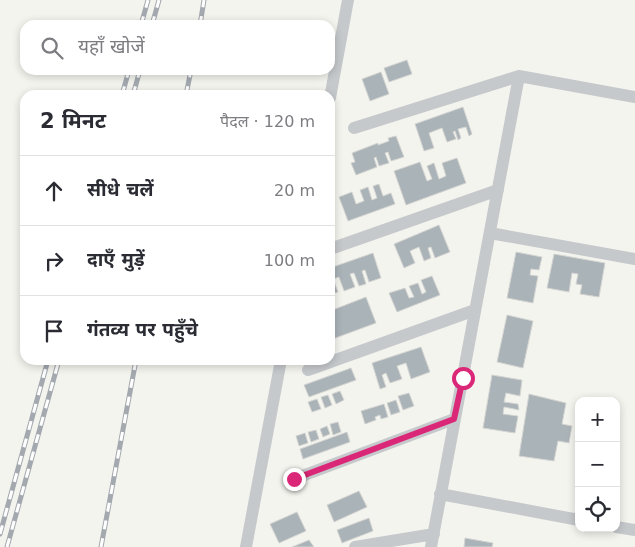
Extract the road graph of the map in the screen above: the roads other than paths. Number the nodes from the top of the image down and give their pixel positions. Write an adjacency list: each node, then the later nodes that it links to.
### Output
1 (348, 0): 2 (street)
2 (335, 71)
3 (334, 75): 5 (street)
4 (519, 76): 6 (street); 7 (street); 8 (street)
5 (331, 90)
6 (635, 97)
7 (354, 128)
8 (498, 190): 9 (street); 10 (street)
9 (490, 233): 11 (street); 12 (street)
10 (335, 247)
11 (635, 259)
12 (475, 310): 13 (street); 17 (street)
13 (335, 360)
14 (280, 365): 24 (street)
15 (322, 365): 16 (street)
16 (308, 370)
17 (454, 419): 18 (street); 19 (street)
18 (294, 479)
19 (440, 494): 20 (street); 23 (street)
20 (575, 519)
21 (620, 527): 22 (street)
22 (635, 530)
23 (434, 534): 25 (street); 26 (street)
24 (246, 547)
25 (356, 547)
26 (431, 547)

